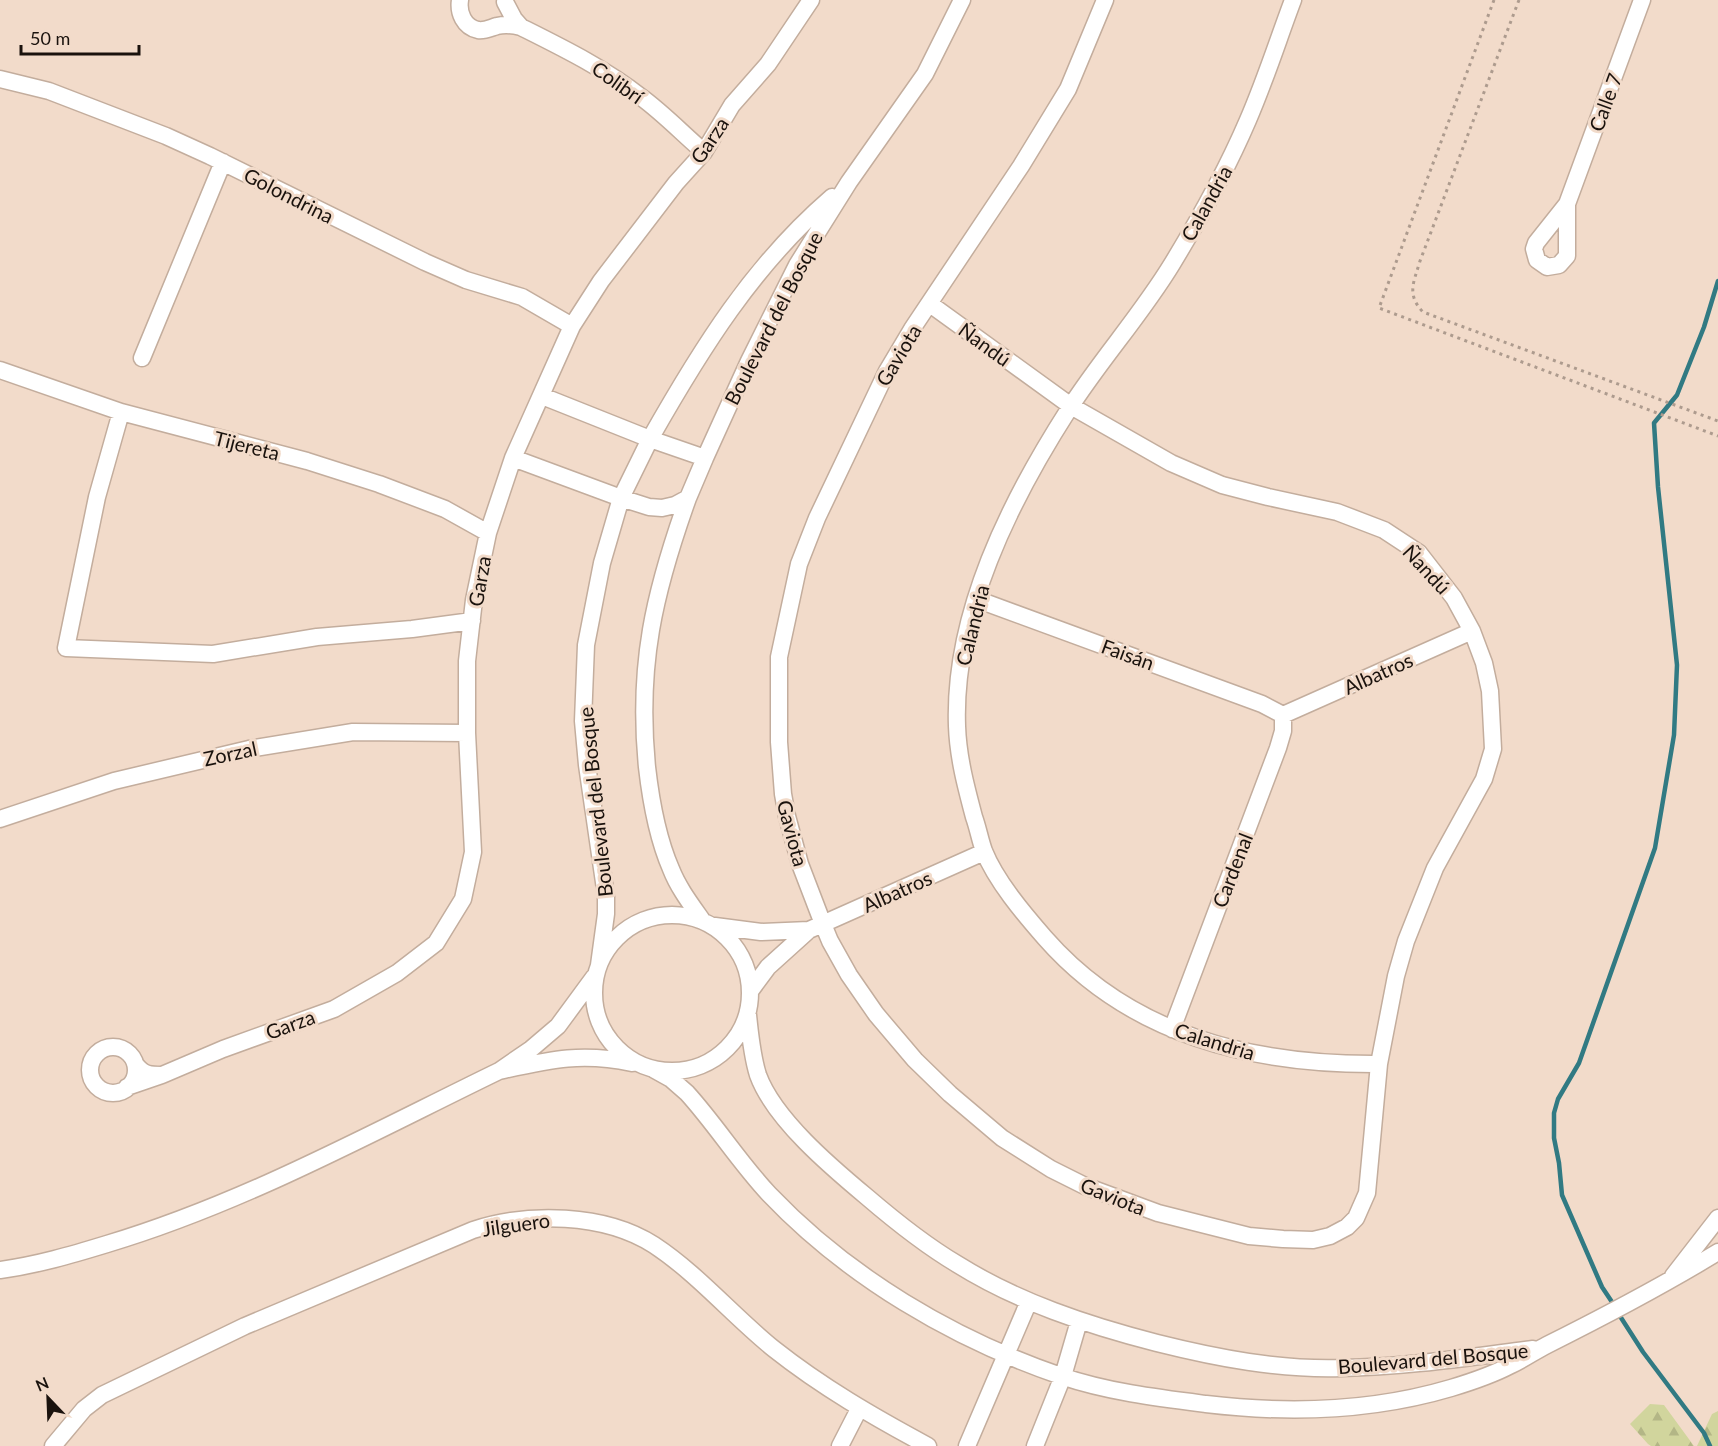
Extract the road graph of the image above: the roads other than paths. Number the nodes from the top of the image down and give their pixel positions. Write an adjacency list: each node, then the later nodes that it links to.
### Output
1 (460, 0): 8 (street)
2 (811, 0): 11 (street, Garza)
3 (962, 0): 13 (street, Boulevard del Bosque)
4 (1105, 0): 15 (street, Gaviota)
5 (1293, 0): 20 (street, Calandria)
6 (1642, 0): 14 (street, Calle 7)
7 (505, 1): 8 (street); 9 (street)
8 (495, 26): 9 (street)
9 (521, 27): 11 (street, Colibrí)
10 (0, 79): 12 (street, Golondrina)
11 (704, 152): 16 (street, Garza)
12 (223, 162): 16 (street, Golondrina); 17 (street)
13 (849, 182): 22 (street, Boulevard del Bosque); 24 (street, Boulevard del Bosque)
14 (1567, 204)
15 (930, 304): 20 (street, Ñandú); 36 (street, Gaviota)
16 (572, 326): 19 (street, Garza)
17 (142, 358)
18 (0, 370): 21 (street, Tijereta)
19 (542, 396): 22 (street); 23 (street, Garza)
20 (1071, 406): 28 (street, Calandria); 30 (street, Ñandú)
21 (121, 412): 27 (street, Tijereta); 29 (street)
22 (650, 439): 24 (street); 25 (street, Boulevard del Bosque)
23 (513, 458): 25 (street); 27 (street, Garza)
24 (705, 458): 26 (street, Boulevard del Bosque)
25 (621, 498): 26 (street); 37 (street, Boulevard del Bosque)
26 (688, 498): 35 (street)
27 (488, 534): 29 (street, Garza)
28 (976, 599): 31 (street, Faisán); 34 (street, Calandria)
29 (472, 621): 32 (street, Garza)
30 (1472, 630): 31 (street, Albatros); 41 (street, Ñandú)
31 (1281, 713): 40 (street, Cardenal)
32 (467, 733): 33 (street, Zorzal); 45 (street, Garza)
33 (0, 819)
34 (984, 852): 36 (street, Albatros); 40 (street, Calandria)
35 (708, 923): 36 (street); 37 (street); 38 (street)
36 (816, 927): 38 (street); 41 (street, Gaviota)
37 (596, 971): 43 (street); 44 (street)
38 (751, 990): 39 (street)
39 (748, 1015): 43 (street); 51 (street, Boulevard del Bosque)
40 (1172, 1029): 41 (street, Calandria)
41 (1379, 1064)
42 (136, 1065): 45 (street); 46 (street); 46 (street)
43 (648, 1067): 44 (street); 54 (street, Boulevard del Bosque)
44 (500, 1071): 49 (street)
45 (162, 1075): 46 (street, Garza)
46 (128, 1088)
47 (1718, 1218): 50 (street)
48 (1718, 1252): 50 (street)
49 (0, 1270)
50 (1669, 1282): 53 (street)
51 (1029, 1301): 52 (street, Boulevard del Bosque); 54 (street)
52 (1079, 1321): 53 (street, Boulevard del Bosque); 55 (street)
53 (1540, 1348): 55 (street, Boulevard del Bosque)
54 (1006, 1354): 55 (street, Boulevard del Bosque); 60 (street)
55 (1063, 1376): 61 (street)
56 (860, 1409): 57 (street, Jilguero); 58 (street); 59 (street, Jilguero)
57 (53, 1446)
58 (840, 1446)
59 (928, 1446)
60 (967, 1446)
61 (1035, 1446)

